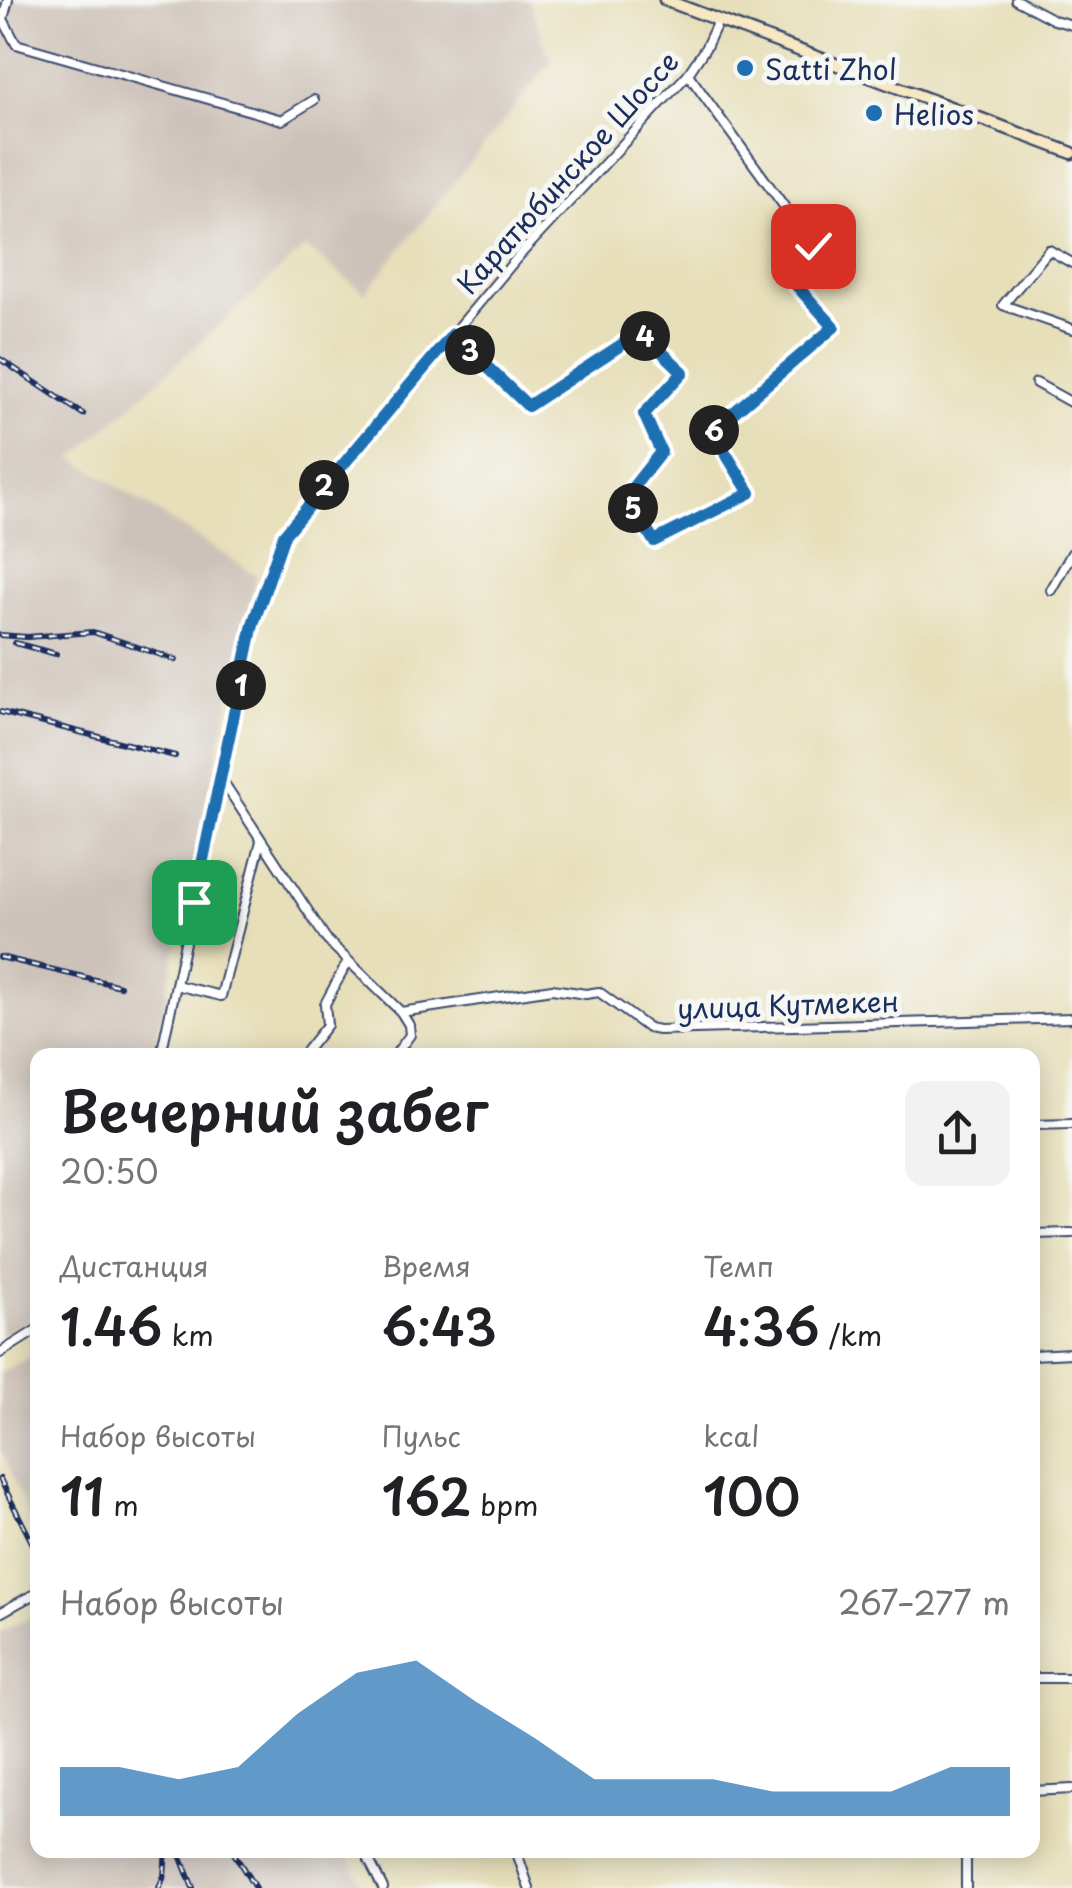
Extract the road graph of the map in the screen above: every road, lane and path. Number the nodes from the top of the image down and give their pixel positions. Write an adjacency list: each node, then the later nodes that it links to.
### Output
1 (8, 0): 7 (street)
2 (665, 0): 4 (main road)
3 (1016, 0): 5 (street)
4 (718, 21): 6 (street, Каратюбинское Шоссе); 8 (main road)
5 (1072, 25)
6 (688, 74): 11 (street, Каратюбинское Шоссе); 11 (street)
7 (314, 100)
8 (1072, 152)
9 (1072, 262): 10 (street)
10 (1072, 328)
11 (453, 334): 16 (street, Каратюбинское Шоссе)
12 (1036, 384): 13 (street)
13 (1072, 404)
14 (1072, 553): 15 (street)
15 (1051, 590)
16 (222, 780): 17 (street); 19 (street, Каратюбинское Шоссе)
17 (261, 840): 18 (street); 19 (street)
18 (348, 961): 20 (street); 23 (street)
19 (176, 985): 22 (street, Каратюбинское Шоссе)
20 (400, 1012): 21 (street, улица Кутмекен); 24 (street)
21 (1072, 1018)
22 (162, 1048)
23 (309, 1048)
24 (399, 1048)
25 (1072, 1124): 26 (street)
26 (1040, 1125)
27 (1072, 1233): 28 (street)
28 (1040, 1234)
29 (30, 1334): 30 (street)
30 (0, 1353)
31 (1072, 1353): 32 (street)
32 (1040, 1355)
33 (30, 1596): 34 (street)
34 (0, 1613)
35 (1040, 1678): 36 (street)
36 (1072, 1678)
37 (1072, 1788): 38 (street)
38 (1040, 1790)
39 (368, 1858): 42 (street)
40 (519, 1858): 43 (street)
41 (966, 1858): 44 (street)
42 (383, 1888)
43 (529, 1888)
44 (966, 1888)

